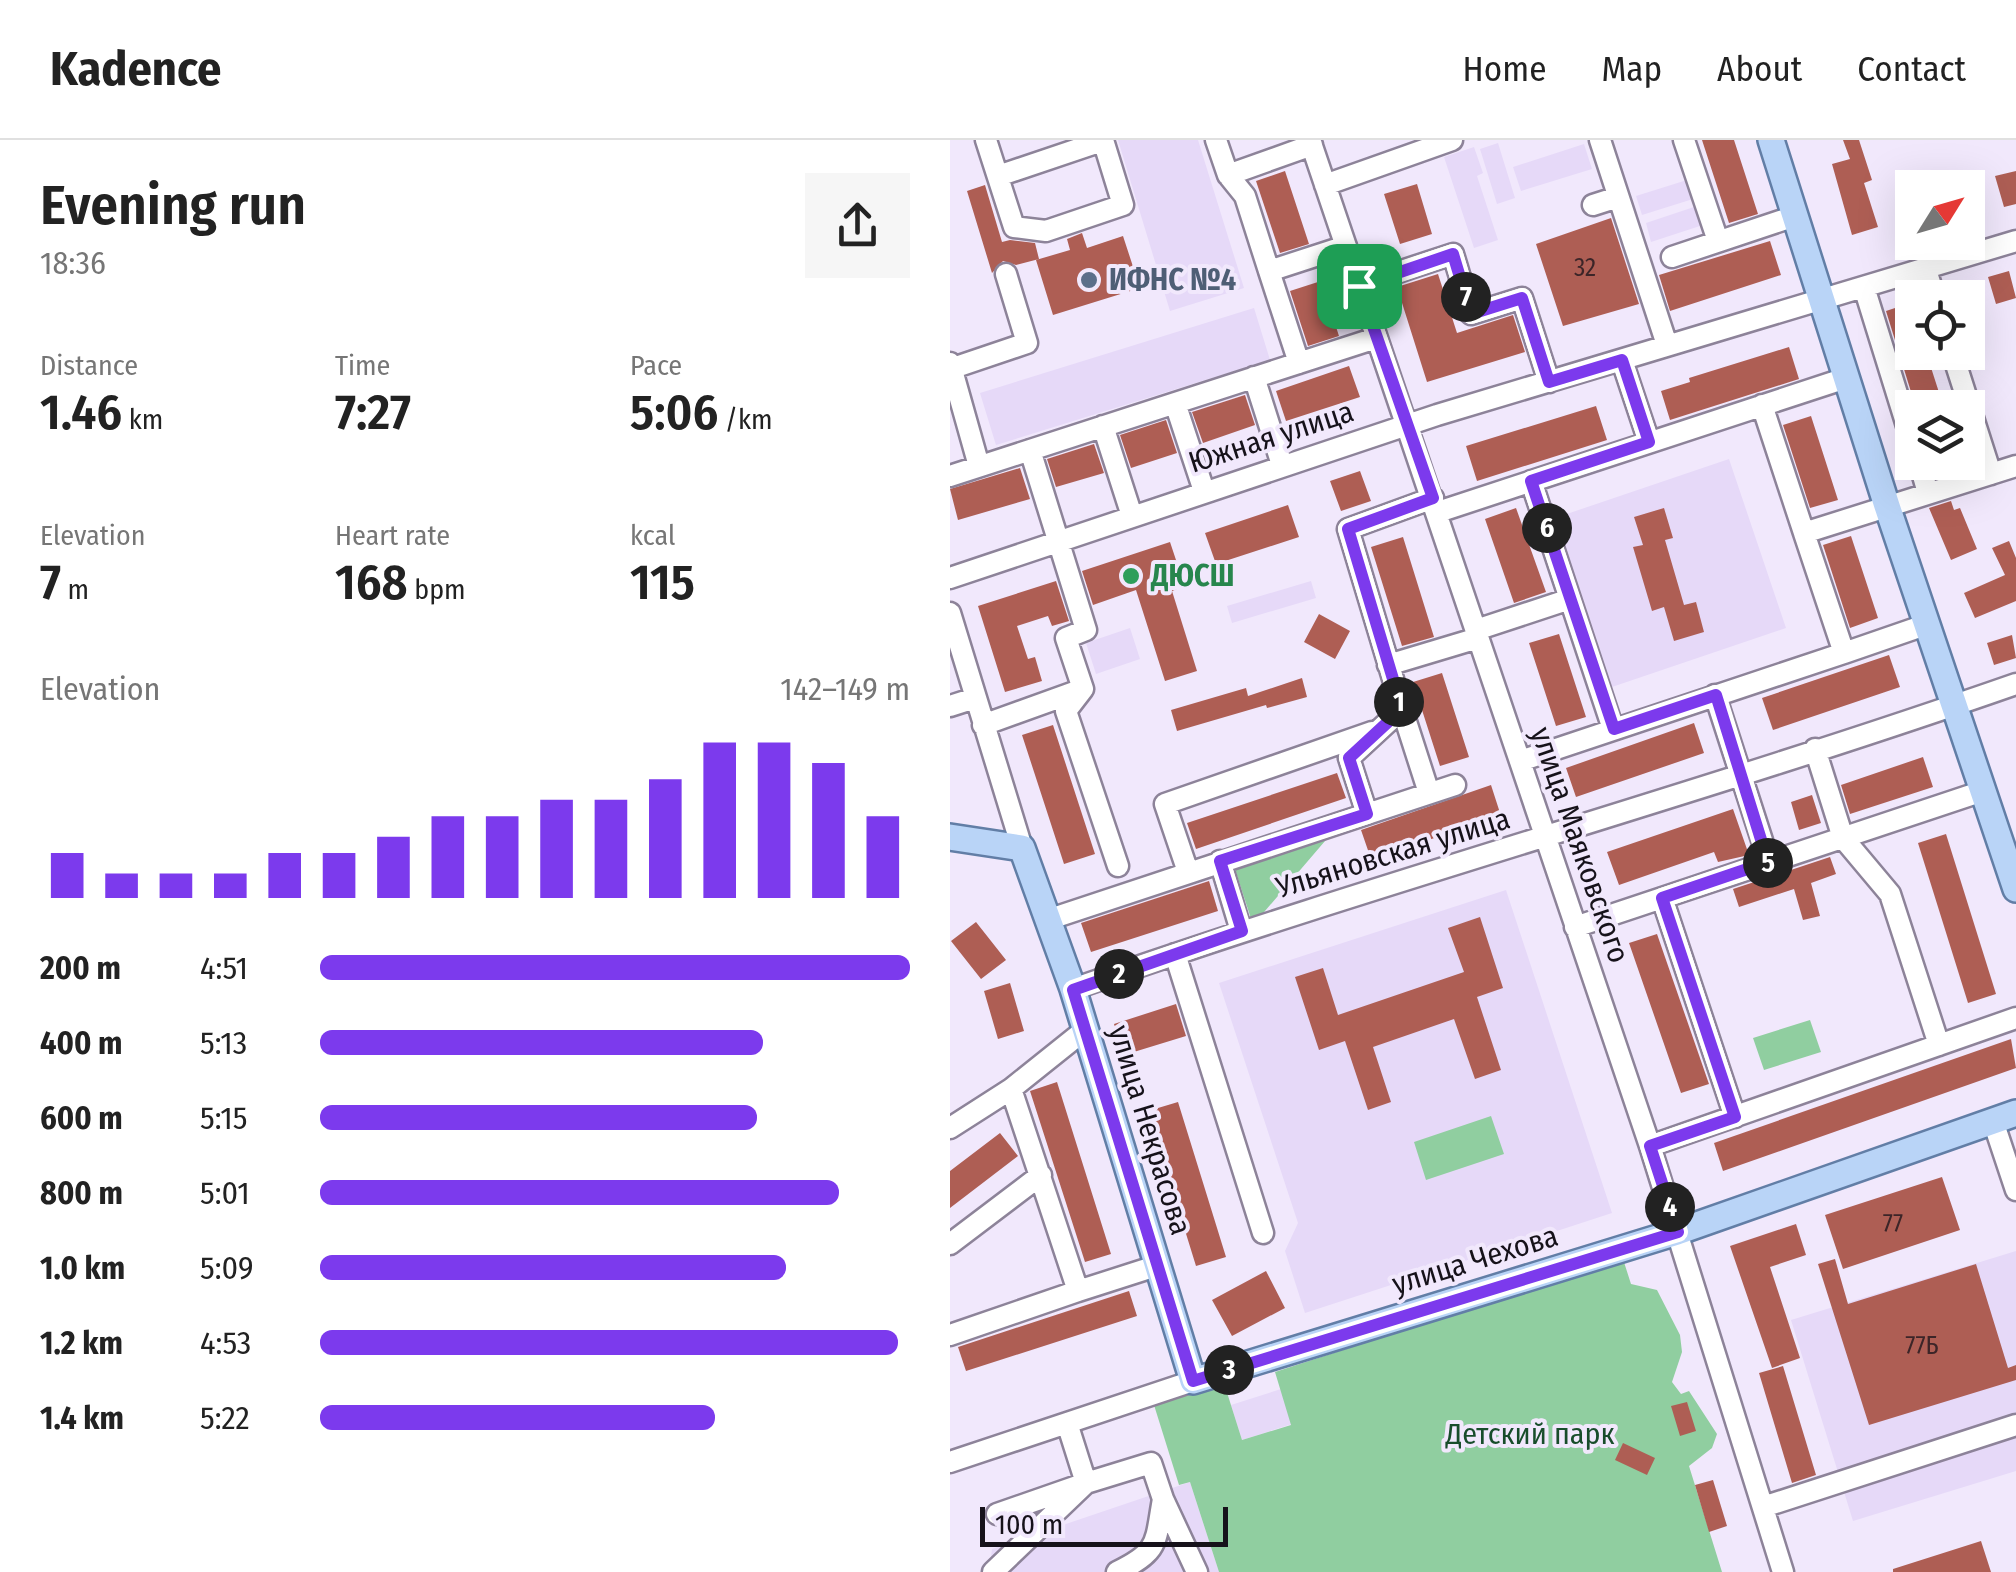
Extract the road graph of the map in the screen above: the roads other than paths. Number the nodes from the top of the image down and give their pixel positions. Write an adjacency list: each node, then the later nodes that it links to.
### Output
1 (986, 140): 11 (street)
2 (1216, 140): 10 (street)
3 (1452, 140): 9 (street)
4 (1600, 140): 13 (street)
5 (1684, 140): 16 (street)
6 (1772, 140): 15 (main road)
7 (1103, 141): 11 (street); 11 (street)
8 (1311, 143): 10 (street); 12 (street, улица Маяковского)
9 (1419, 144): 12 (street)
10 (1228, 174): 21 (street)
11 (998, 176)
12 (1325, 185): 18 (street, улица Маяковского)
13 (1618, 197): 14 (street); 28 (street)
14 (1594, 205)
15 (1796, 216): 16 (street); 26 (main road)
16 (1718, 241): 19 (street)
17 (2016, 241): 20 (street, Южная улица)
18 (1346, 246): 21 (street); 24 (street, улица Маяковского)
19 (1672, 257)
20 (1926, 270): 23 (street); 25 (street, Южная улица)
21 (1269, 271): 30 (street)
22 (1006, 274): 31 (street)
23 (1929, 280)
24 (1359, 286): 27 (street, улица Маяковского); 35 (street)
25 (1864, 287): 26 (street, Южная улица); 36 (street)
26 (1822, 298): 28 (street, Южная улица); 34 (main road)
27 (1376, 338): 30 (street); 39 (street, улица Маяковского)
28 (1668, 345): 29 (street, Южная улица)
29 (1622, 360): 35 (street, Южная улица); 41 (street)
30 (1299, 363): 33 (street)
31 (951, 367): 44 (street)
32 (1958, 370): 46 (street)
33 (1254, 377): 37 (street); 43 (street)
34 (1846, 378): 38 (street); 53 (main road)
35 (1549, 382): 39 (street, Южная улица)
36 (1896, 390)
37 (1175, 403): 40 (street); 50 (street)
38 (1762, 405): 41 (street); 55 (street)
39 (1407, 424): 43 (street, Южная улица); 52 (street, улица Маяковского)
40 (1103, 426): 42 (street); 54 (street)
41 (1649, 442): 49 (street)
42 (1030, 450): 44 (street); 56 (street)
43 (1282, 465): 50 (street, Южная улица)
44 (979, 466): 47 (street)
45 (2016, 466): 46 (street)
46 (1990, 474): 51 (street)
47 (950, 476)
48 (1924, 480): 51 (street)
49 (1531, 481): 52 (street); 58 (street)
50 (1204, 491): 54 (street, Южная улица)
51 (1928, 493): 53 (street)
52 (1435, 505): 61 (street, улица Маяковского); 63 (street)
53 (1887, 506): 55 (street); 60 (main road)
54 (1132, 516): 56 (street, Южная улица)
55 (1804, 534): 62 (street)
56 (1058, 540): 57 (street, Южная улица); 65 (street)
57 (950, 578)
58 (1570, 600): 61 (street); 72 (street)
59 (950, 613): 67 (street, улица Некрасова)
60 (1928, 624): 62 (street); 68 (main road)
61 (1477, 634): 63 (street); 75 (street, улица Маяковского)
62 (1844, 653): 66 (street)
63 (1388, 665): 70 (street)
64 (2016, 684): 68 (street, Ульяновская улица)
65 (1083, 689): 71 (street); 87 (street)
66 (1716, 695): 72 (street); 76 (street)
67 (975, 698): 69 (street); 71 (street, улица Некрасова)
68 (1954, 704): 73 (street, Ульяновская улица); 78 (main road)
69 (950, 706)
70 (1402, 709): 74 (street); 79 (street)
71 (983, 725): 84 (street, улица Некрасова)
72 (1614, 729): 75 (street)
73 (1815, 749): 76 (street, Ульяновская улица); 83 (street)
74 (1346, 750): 80 (street); 88 (street)
75 (1520, 761): 82 (street, улица Маяковского)
76 (1738, 774): 82 (street, Ульяновская улица); 86 (street)
77 (1454, 785): 79 (street)
78 (1983, 791): 83 (street); 89 (main road)
79 (1428, 794): 80 (street)
80 (1367, 814): 85 (street)
81 (950, 837): 84 (main road)
82 (1545, 838): 92 (street, улица Маяковского); 93 (street, Ульяновская улица)
83 (1842, 838): 86 (street); 98 (street)
84 (1022, 848): 91 (main road, улица Некрасова)
85 (1220, 861): 88 (street); 93 (street)
86 (1768, 862): 90 (street)
87 (1118, 866)
88 (1188, 872): 91 (street)
89 (2016, 889)
90 (1662, 898): 92 (street); 100 (street)
91 (1050, 919): 95 (main road, улица Некрасова)
92 (1575, 927): 103 (street, улица Маяковского)
93 (1242, 931): 94 (street, Ульяновская улица)
94 (1174, 954): 95 (street, Ульяновская улица); 107 (street)
95 (1073, 990): 97 (main road, улица Некрасова)
96 (2016, 1018): 98 (street)
97 (1086, 1029): 99 (street); 109 (main road, улица Некрасова)
98 (1939, 1045): 100 (street)
99 (1011, 1090): 102 (street); 104 (street)
100 (1735, 1117): 103 (street)
101 (2005, 1117): 105 (street); 106 (main road, улица Чехова)
102 (950, 1128)
103 (1650, 1146): 106 (street, улица Маяковского)
104 (1041, 1175): 108 (street); 110 (street)
105 (2016, 1190)
106 (1678, 1232): 112 (main road, улица Чехова); 118 (street, улица Маяковского)
107 (1263, 1233)
108 (950, 1244)
109 (1156, 1266): 110 (street); 112 (main road, улица Некрасова)
110 (1078, 1291): 111 (street)
111 (950, 1335)
112 (1193, 1381): 113 (street, улица Чехова)
113 (1066, 1423): 115 (street, улица Чехова); 116 (street)
114 (2016, 1424): 118 (street)
115 (950, 1462)
116 (1086, 1483): 117 (street); 119 (street); 120 (street)
117 (1163, 1499): 121 (street); 122 (street)
118 (1763, 1507): 123 (street, улица Маяковского)
119 (997, 1514)
120 (993, 1572)
121 (1118, 1572)
122 (1198, 1572)
123 (1783, 1572)

